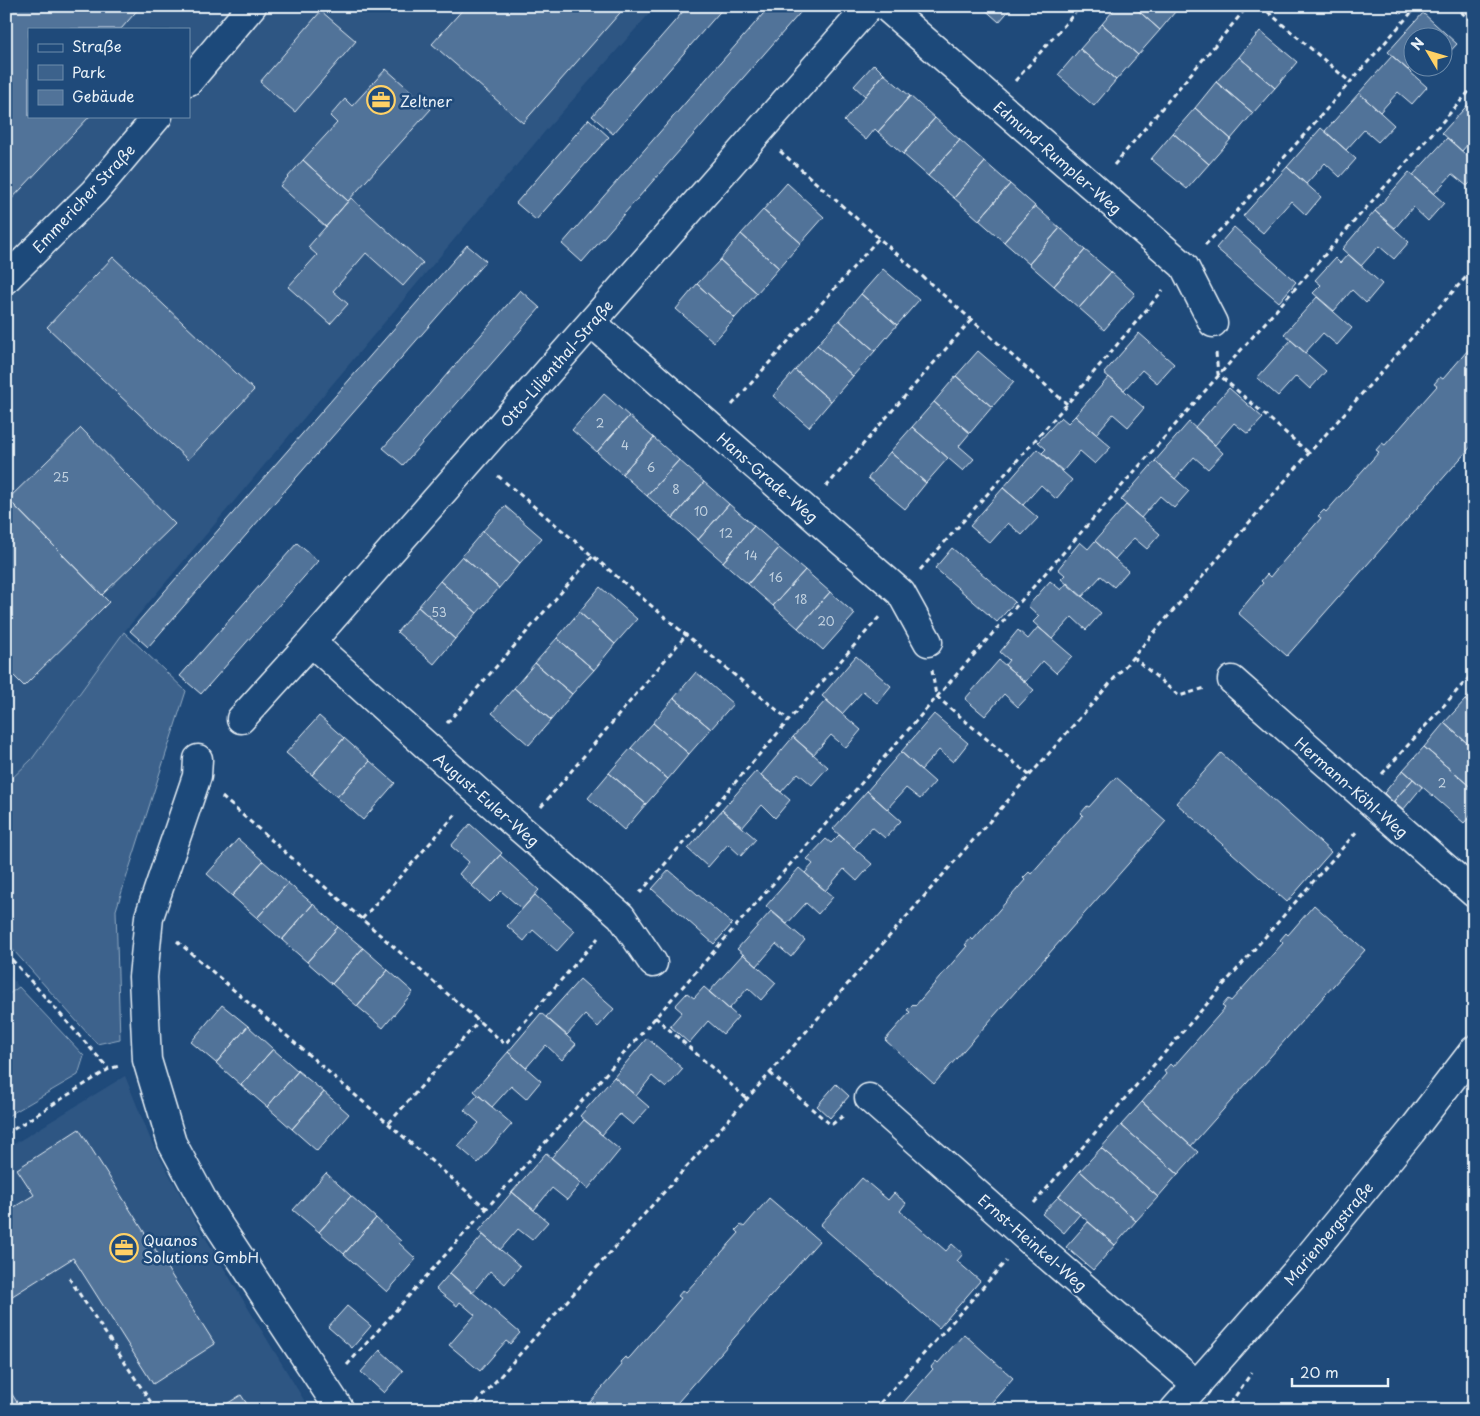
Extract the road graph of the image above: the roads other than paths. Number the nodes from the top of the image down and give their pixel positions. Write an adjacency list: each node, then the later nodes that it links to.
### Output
1 (252, 6): 4 (street)
2 (869, 6): 7 (street, Otto-Lilienthal-Straße)
3 (885, 6): 8 (street, Edmund-Rumpler-Weg)
4 (190, 80)
5 (156, 118): 6 (street, Emmericher Straße)
6 (6, 279)
7 (592, 323): 9 (street, Otto-Lilienthal-Straße); 10 (street, Hans-Grade-Weg)
8 (1213, 323)
9 (312, 642): 12 (street, Otto-Lilienthal-Straße); 15 (street, August-Euler-Weg)
10 (928, 642)
11 (1232, 680): 14 (street, Hermann-Köhl-Weg)
12 (241, 719)
13 (198, 767): 19 (street)
14 (1474, 893)
15 (653, 964)
16 (1474, 1050): 18 (street, Marienbergstraße)
17 (869, 1098): 18 (street, Ernst-Heinkel-Weg)
18 (1197, 1386): 20 (street, Marienbergstraße)
19 (333, 1399)
20 (1174, 1410)

